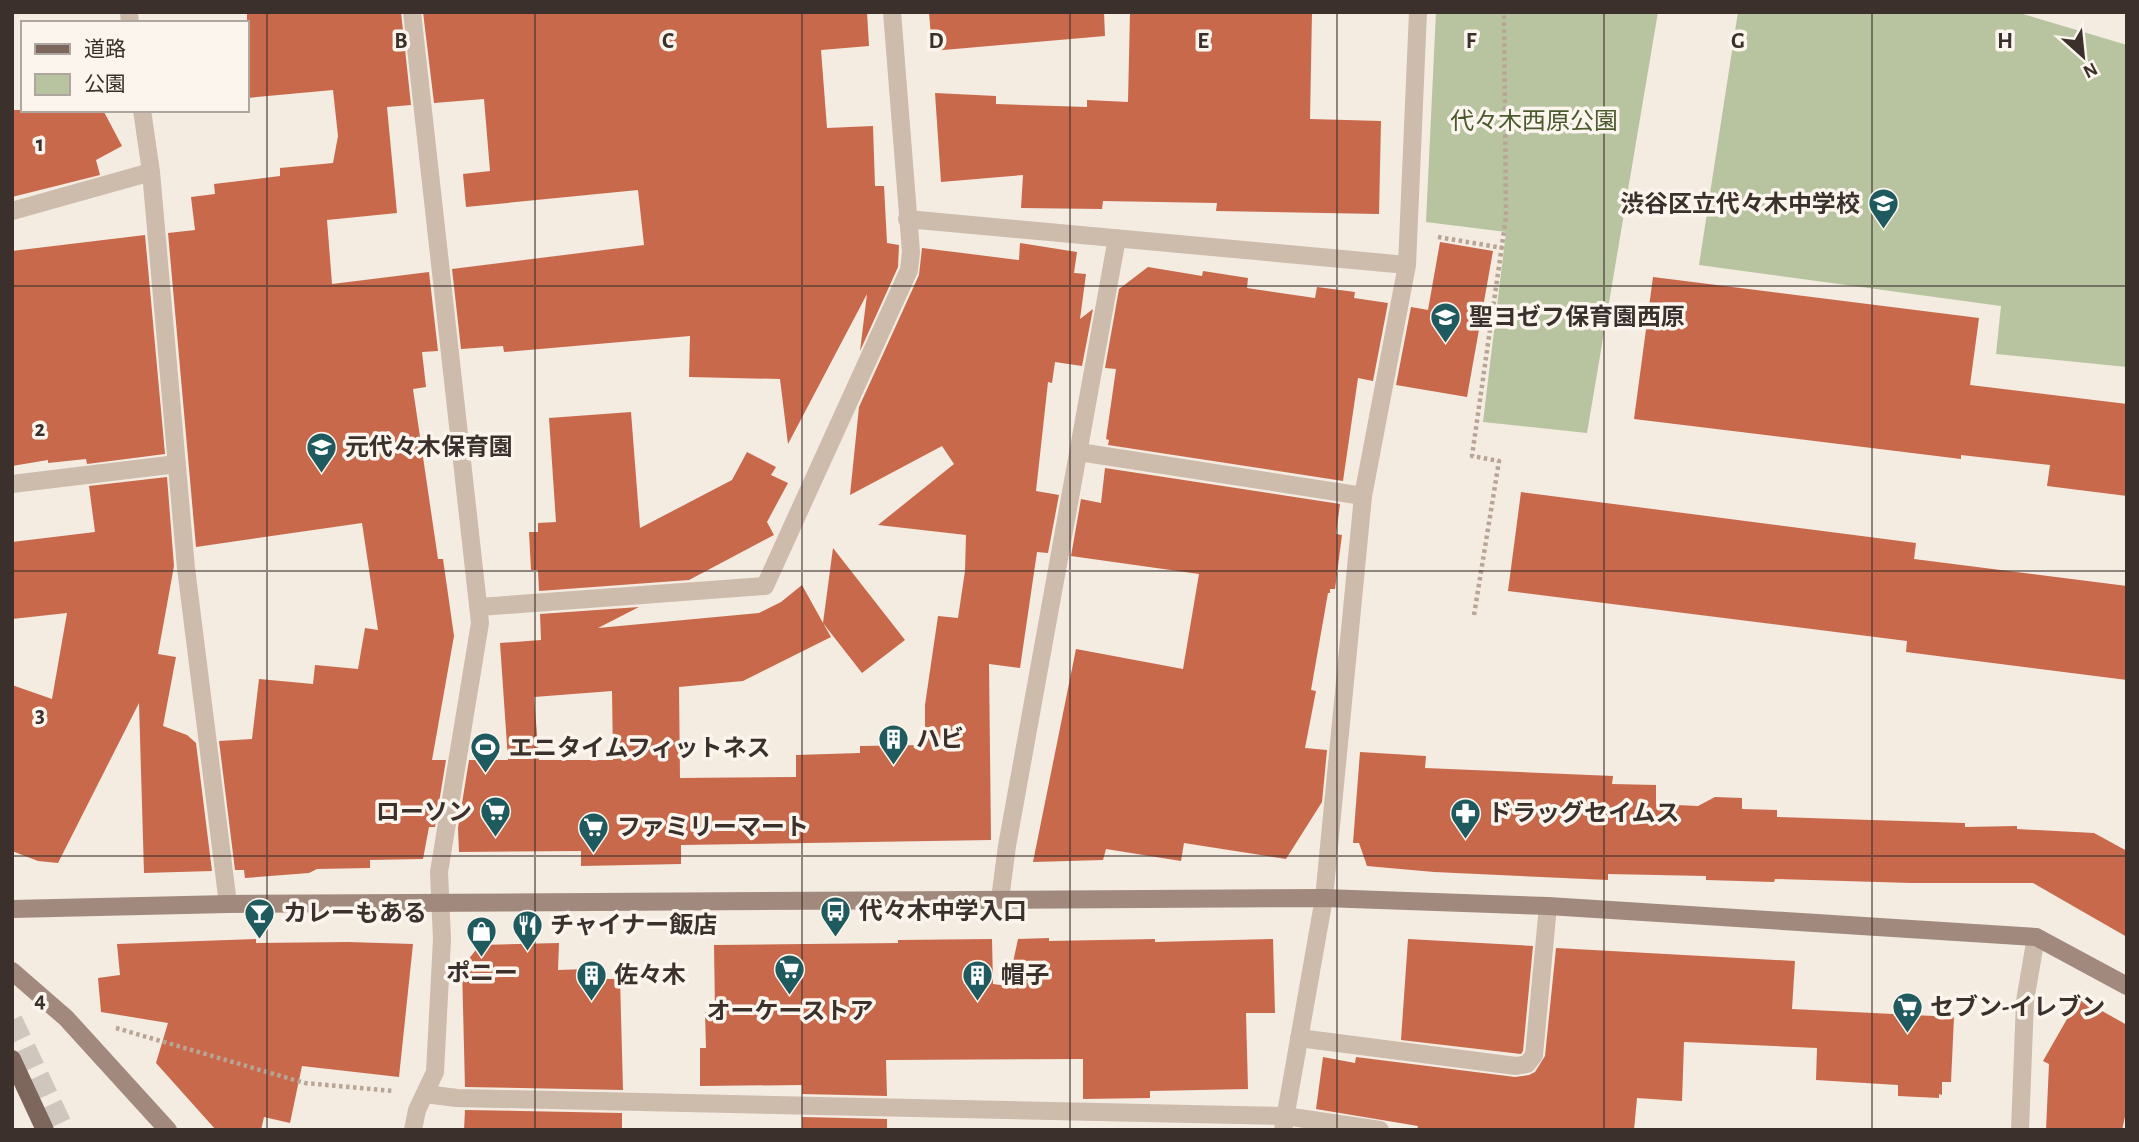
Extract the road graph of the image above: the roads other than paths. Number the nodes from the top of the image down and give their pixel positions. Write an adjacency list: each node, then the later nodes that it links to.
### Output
1 (412, 12): 14 (street)
2 (892, 12): 7 (street)
3 (1418, 12): 9 (street)
4 (142, 112): 5 (street)
5 (151, 172): 6 (street); 11 (street)
6 (12, 211)
7 (908, 219): 8 (street); 14 (street)
8 (1117, 237): 9 (street); 10 (street)
9 (1407, 265): 13 (street)
10 (1079, 452): 13 (street); 16 (street)
11 (177, 464): 12 (street); 17 (street)
12 (12, 484)
13 (1363, 496): 15 (street)
14 (479, 607): 18 (street)
15 (1324, 898): 16 (street); 19 (street); 24 (street)
16 (1000, 899): 18 (street)
17 (228, 904): 18 (street); 20 (street)
18 (439, 904): 26 (street)
19 (1548, 906): 21 (street); 24 (street)
20 (12, 909)
21 (2035, 937): 23 (street); 32 (street)
22 (12, 971): 29 (street)
23 (2127, 986)
24 (1299, 1038): 27 (street)
25 (12, 1059): 28 (main road)
26 (425, 1094): 27 (street); 30 (street)
27 (1284, 1123): 31 (street)
28 (45, 1130)
29 (168, 1130)
30 (413, 1130)
31 (1380, 1130)
32 (2020, 1130)

